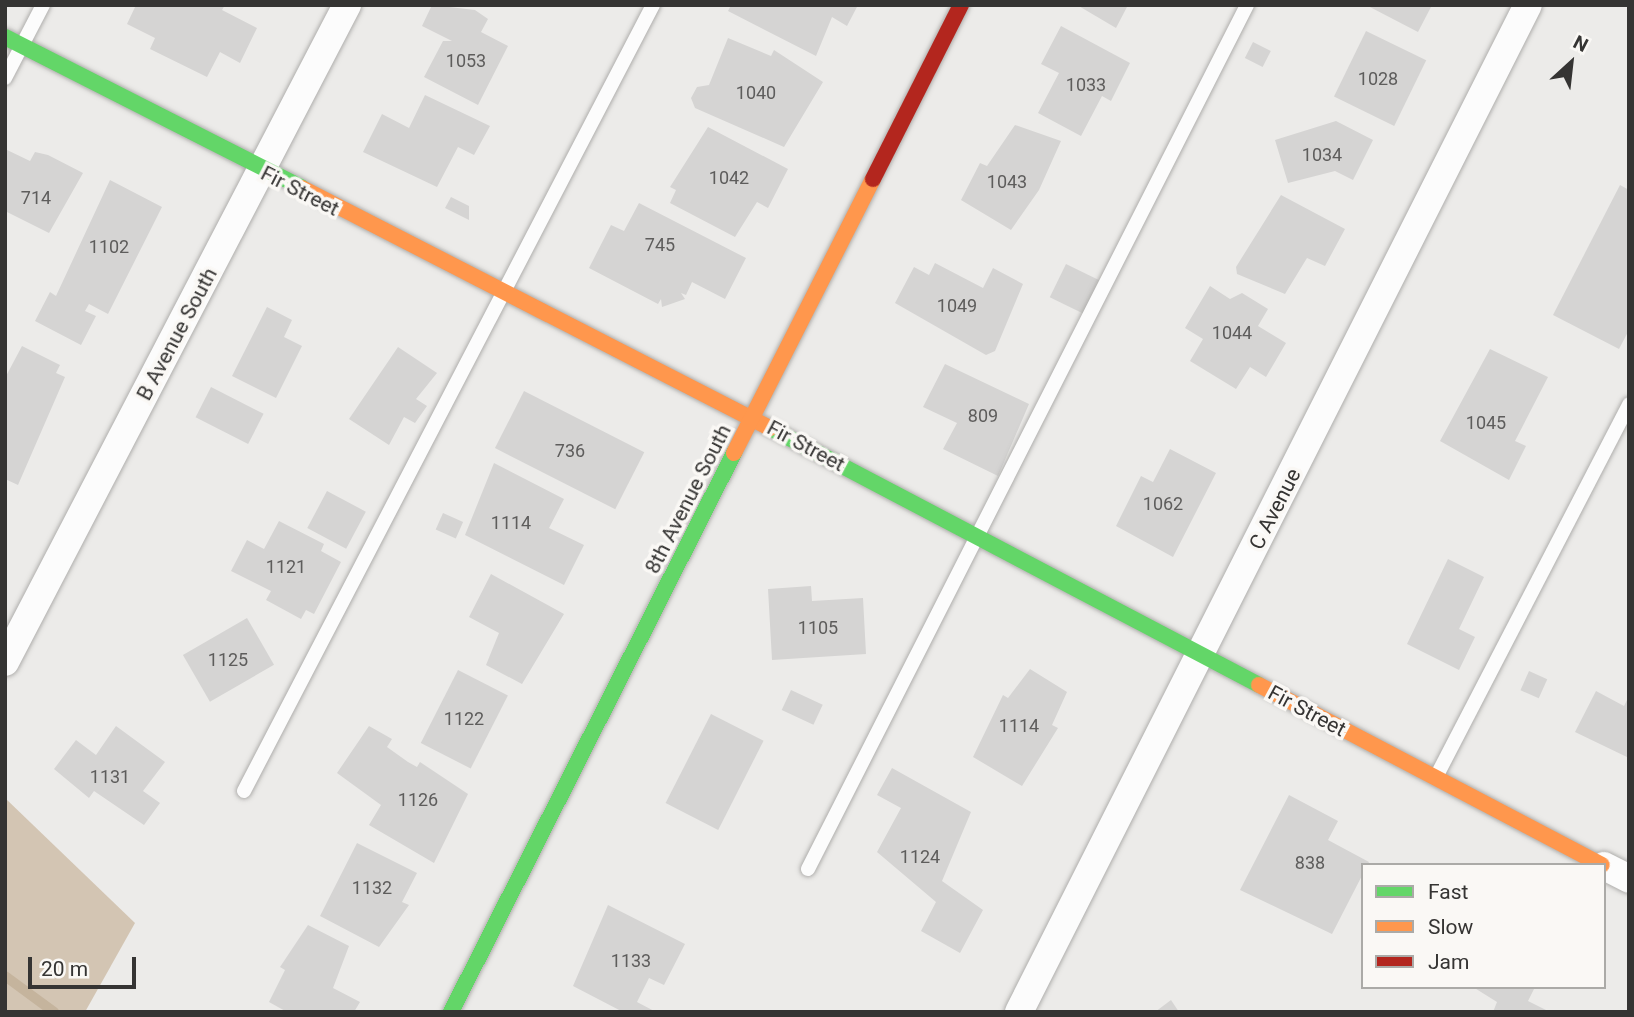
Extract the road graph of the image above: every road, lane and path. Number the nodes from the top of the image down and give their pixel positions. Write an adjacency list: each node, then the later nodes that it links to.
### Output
1 (43, 5): 8 (lane)
2 (347, 5): 10 (street, B Avenue South)
3 (653, 5): 11 (lane)
4 (961, 5): 13 (street, 8th Avenue South)
5 (1247, 5): 14 (lane)
6 (1528, 5): 15 (street, C Avenue)
7 (5, 37): 8 (street, Fir Street)
8 (22, 46): 9 (lane); 10 (street, Fir Street)
9 (5, 78)
10 (261, 172): 11 (street, Fir Street); 16 (street, B Avenue South)
11 (508, 295): 13 (street, Fir Street); 18 (lane)
12 (1629, 404): 17 (lane)
13 (752, 418): 14 (street, Fir Street); 23 (street, 8th Avenue South)
14 (976, 537): 15 (street, Fir Street); 21 (lane)
15 (1201, 655): 17 (street, Fir Street); 24 (street, C Avenue)
16 (5, 663)
17 (1435, 778): 19 (street, Fir Street)
18 (244, 791)
19 (1599, 863)
20 (1606, 867): 22 (street, Fir Street)
21 (808, 869)
22 (1629, 879)
23 (451, 1012)
24 (1019, 1012)

